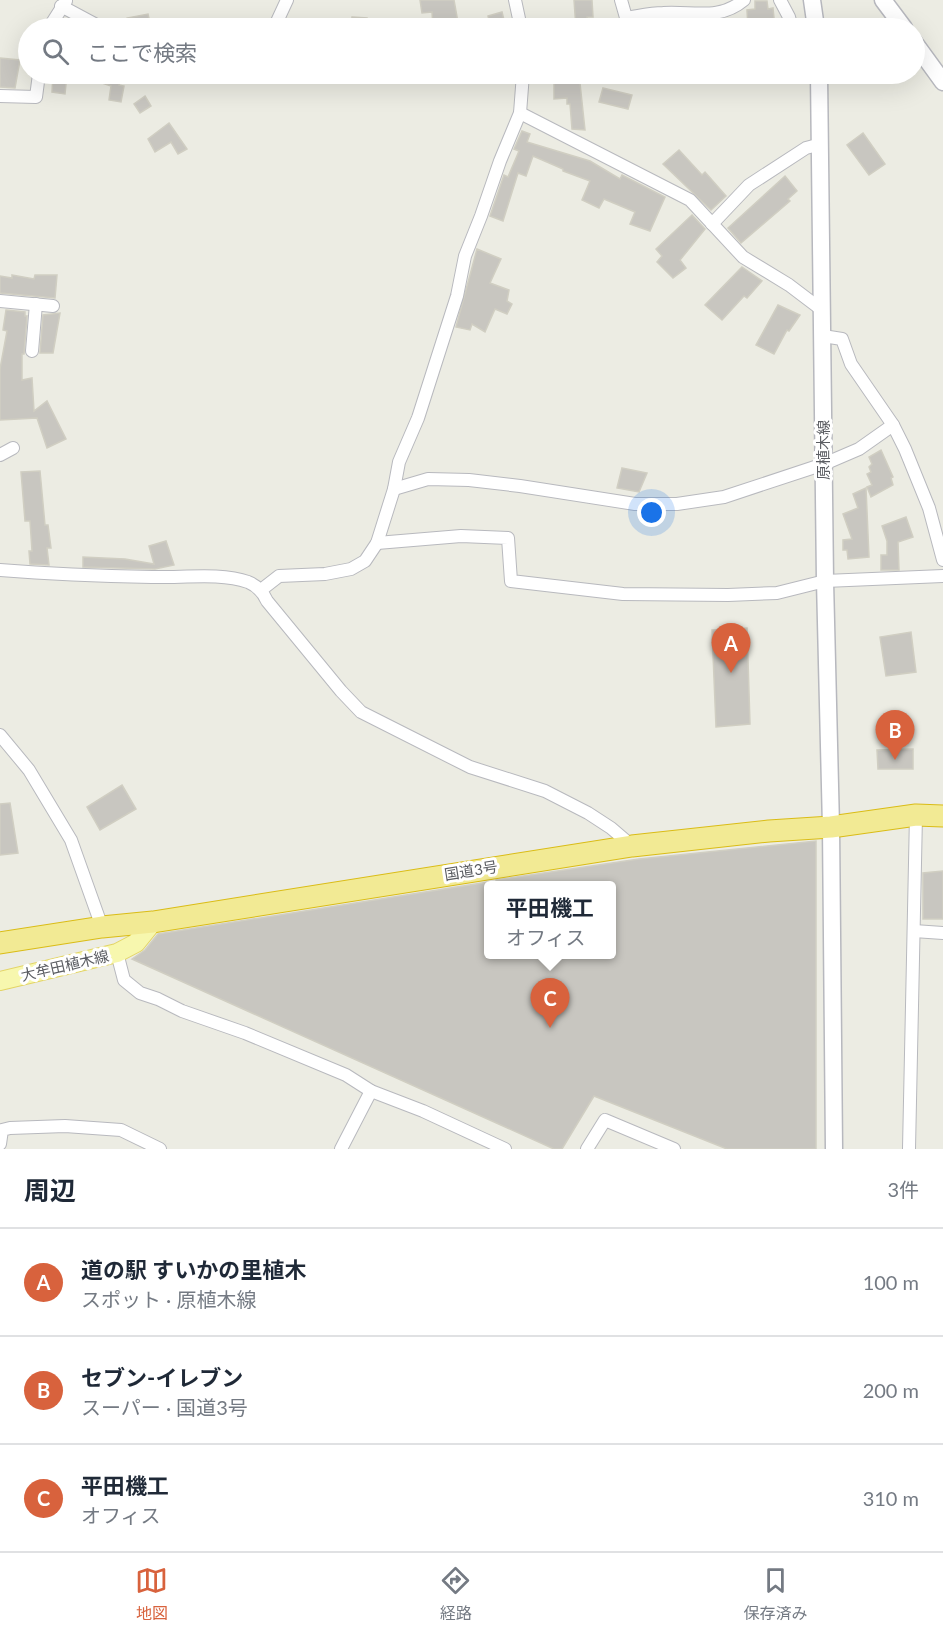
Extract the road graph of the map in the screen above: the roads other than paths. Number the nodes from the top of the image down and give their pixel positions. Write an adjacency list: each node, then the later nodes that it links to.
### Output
1 (287, 0): 11 (street)
2 (515, 0): 12 (street)
3 (621, 0): 13 (street)
4 (744, 0): 14 (street)
5 (780, 0): 15 (street)
6 (812, 0): 16 (main road)
7 (883, 0): 17 (main road)
8 (64, 3): 9 (street); 10 (street)
9 (56, 18)
10 (87, 18)
11 (279, 18)
12 (519, 18)
13 (626, 18)
14 (646, 18)
15 (789, 18)
16 (815, 18)
17 (896, 18)
18 (925, 56): 19 (main road)
19 (943, 82)
20 (38, 84): 23 (street)
21 (522, 84): 24 (street)
22 (819, 84): 25 (main road, 原植木線)
23 (0, 96)
24 (520, 112): 26 (street); 37 (street)
25 (821, 144): 26 (street); 30 (main road, 原植木線)
26 (712, 224): 30 (street)
27 (0, 301): 28 (street)
28 (36, 304): 29 (street); 32 (street)
29 (53, 306)
30 (822, 310): 31 (main road, 原植木線)
31 (823, 336): 33 (street); 36 (main road, 原植木線)
32 (32, 351)
33 (893, 425): 36 (street); 39 (street)
34 (13, 448): 35 (street)
35 (0, 455)
36 (824, 464): 37 (street); 42 (main road, 原植木線)
37 (393, 489): 38 (street)
38 (377, 543): 42 (street); 43 (street)
39 (943, 560)
40 (0, 570): 43 (street)
41 (943, 576): 42 (street)
42 (825, 582): 47 (main road, 原植木線)
43 (261, 590): 48 (street)
44 (0, 735): 50 (street)
45 (916, 815): 46 (highway, 国道3号); 47 (highway, 国道3号); 51 (street)
46 (943, 816)
47 (831, 827): 48 (highway, 国道3号); 63 (main road, 原植木線)
48 (632, 846): 49 (highway, 国道3号)
49 (153, 922): 50 (highway, 国道3号); 54 (main road, 大牟田植木線)
50 (102, 927): 53 (highway, 国道3号)
51 (914, 932): 52 (street); 64 (street)
52 (943, 933)
53 (0, 943)
54 (117, 953): 55 (main road, 大牟田植木線); 56 (street)
55 (0, 981)
56 (371, 1091): 59 (street); 60 (street)
57 (0, 1144): 58 (street)
58 (160, 1149)
59 (341, 1149)
60 (505, 1149)
61 (587, 1149): 62 (street)
62 (675, 1149)
63 (834, 1149)
64 (909, 1149)

